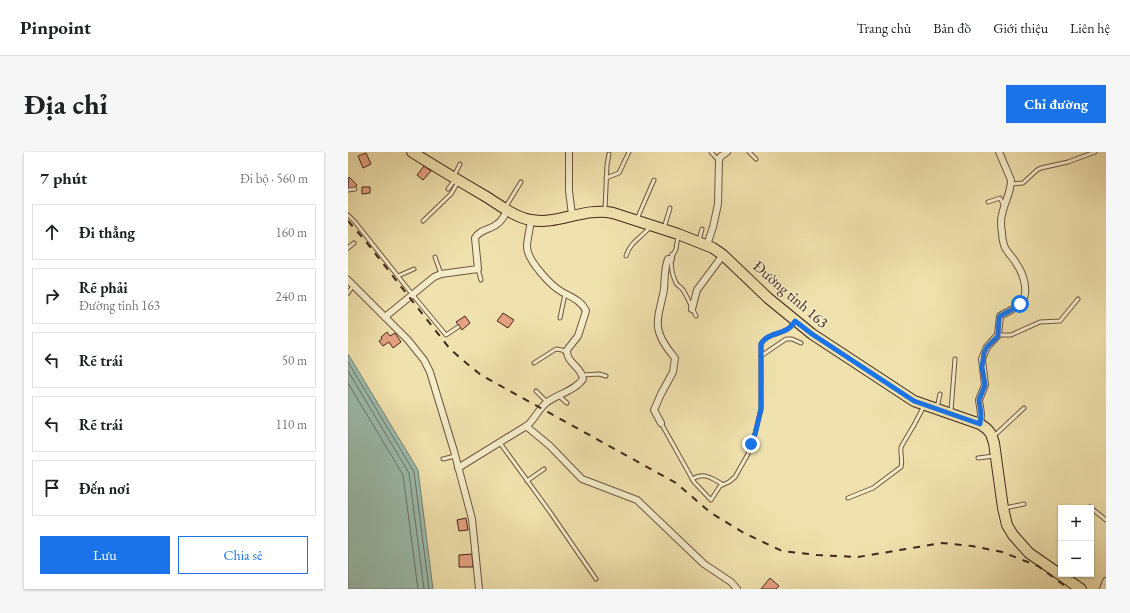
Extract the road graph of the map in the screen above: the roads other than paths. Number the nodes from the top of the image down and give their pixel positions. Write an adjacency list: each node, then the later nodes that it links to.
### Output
1 (412, 152): 14 (main road, Đường tỉnh 163)
2 (569, 152): 27 (street)
3 (629, 152): 13 (lane)
4 (711, 152): 11 (lane)
5 (726, 152): 11 (street)
6 (749, 152): 10 (lane)
7 (999, 152): 17 (street)
8 (1095, 152): 17 (lane)
9 (609, 154): 13 (lane)
10 (756, 159)
11 (719, 161): 36 (street)
12 (460, 164): 14 (lane)
13 (606, 178): 25 (lane)
14 (456, 179): 19 (lane); 24 (main road, Đường tỉnh 163); 29 (lane)
15 (654, 180): 30 (lane)
16 (521, 182): 24 (lane)
17 (1011, 184): 22 (street)
18 (355, 189): 20 (lane)
19 (448, 189)
20 (348, 190)
21 (988, 202): 22 (lane)
22 (1005, 207): 59 (street)
23 (670, 208): 33 (lane)
24 (505, 210): 28 (main road, Đường tỉnh 163); 43 (street)
25 (605, 211): 27 (main road, Đường tỉnh 163); 30 (main road, Đường tỉnh 163)
26 (348, 215): 45 (lane)
27 (572, 216): 28 (main road, Đường tỉnh 163)
28 (532, 220): 51 (street)
29 (423, 221)
30 (636, 221): 31 (main road, Đường tỉnh 163)
31 (651, 225): 33 (main road, Đường tỉnh 163); 39 (lane)
32 (702, 228): 36 (lane)
33 (664, 230): 34 (main road, Đường tỉnh 163)
34 (678, 234): 36 (main road, Đường tỉnh 163); 41 (lane)
35 (354, 243): 37 (lane)
36 (702, 243): 38 (main road, Đường tỉnh 163)
37 (348, 248)
38 (723, 255): 53 (street); 57 (main road, Đường tỉnh 163)
39 (626, 256)
40 (435, 257): 44 (lane)
41 (672, 259): 53 (lane); 76 (street)
42 (414, 269): 45 (lane)
43 (478, 269): 44 (street); 47 (lane)
44 (441, 274): 50 (street)
45 (398, 276): 50 (lane)
46 (348, 280): 48 (street)
47 (480, 280)
48 (354, 286): 49 (lane); 55 (street)
49 (348, 293)
50 (412, 294): 55 (street); 58 (lane)
51 (565, 294): 56 (lane); 61 (street)
52 (1078, 299): 59 (lane)
53 (692, 308): 54 (lane)
54 (696, 316)
55 (385, 317): 81 (street)
56 (560, 318)
57 (795, 321): 62 (lane); 72 (main road, Đường tỉnh 163)
58 (458, 327)
59 (998, 336): 77 (street)
60 (801, 343): 62 (lane)
61 (567, 353): 64 (lane); 65 (street)
62 (761, 356): 89 (lane)
63 (955, 359): 75 (lane)
64 (534, 363)
65 (583, 376): 66 (lane); 69 (street)
66 (606, 376)
67 (536, 391): 70 (lane)
68 (940, 394): 74 (lane)
69 (559, 396): 70 (street); 71 (lane)
70 (547, 402): 78 (street)
71 (567, 403)
72 (924, 405): 74 (main road, Đường tỉnh 163); 90 (lane)
73 (1024, 408): 79 (lane)
74 (937, 409): 75 (main road, Đường tỉnh 163)
75 (951, 413): 77 (main road, Đường tỉnh 163)
76 (661, 423): 87 (lane)
77 (980, 424): 79 (main road, Đường tỉnh 163)
78 (526, 426): 80 (street); 98 (street)
79 (992, 437): 82 (main road)
80 (500, 443): 85 (street); 88 (lane)
81 (455, 456): 84 (lane); 85 (street)
82 (996, 456): 83 (lane); 92 (main road)
83 (978, 458)
84 (443, 459)
85 (458, 468): 97 (street)
86 (544, 469): 88 (lane)
87 (692, 479): 89 (lane); 89 (lane)
88 (527, 481): 95 (lane)
89 (722, 484)
90 (848, 498)
91 (1024, 504): 92 (lane)
92 (1003, 508): 99 (main road)
93 (1094, 510): 94 (lane)
94 (1106, 520)
95 (596, 578)
96 (1106, 581): 100 (street)
97 (479, 589)
98 (737, 589)
99 (1081, 589)
100 (1103, 589)

